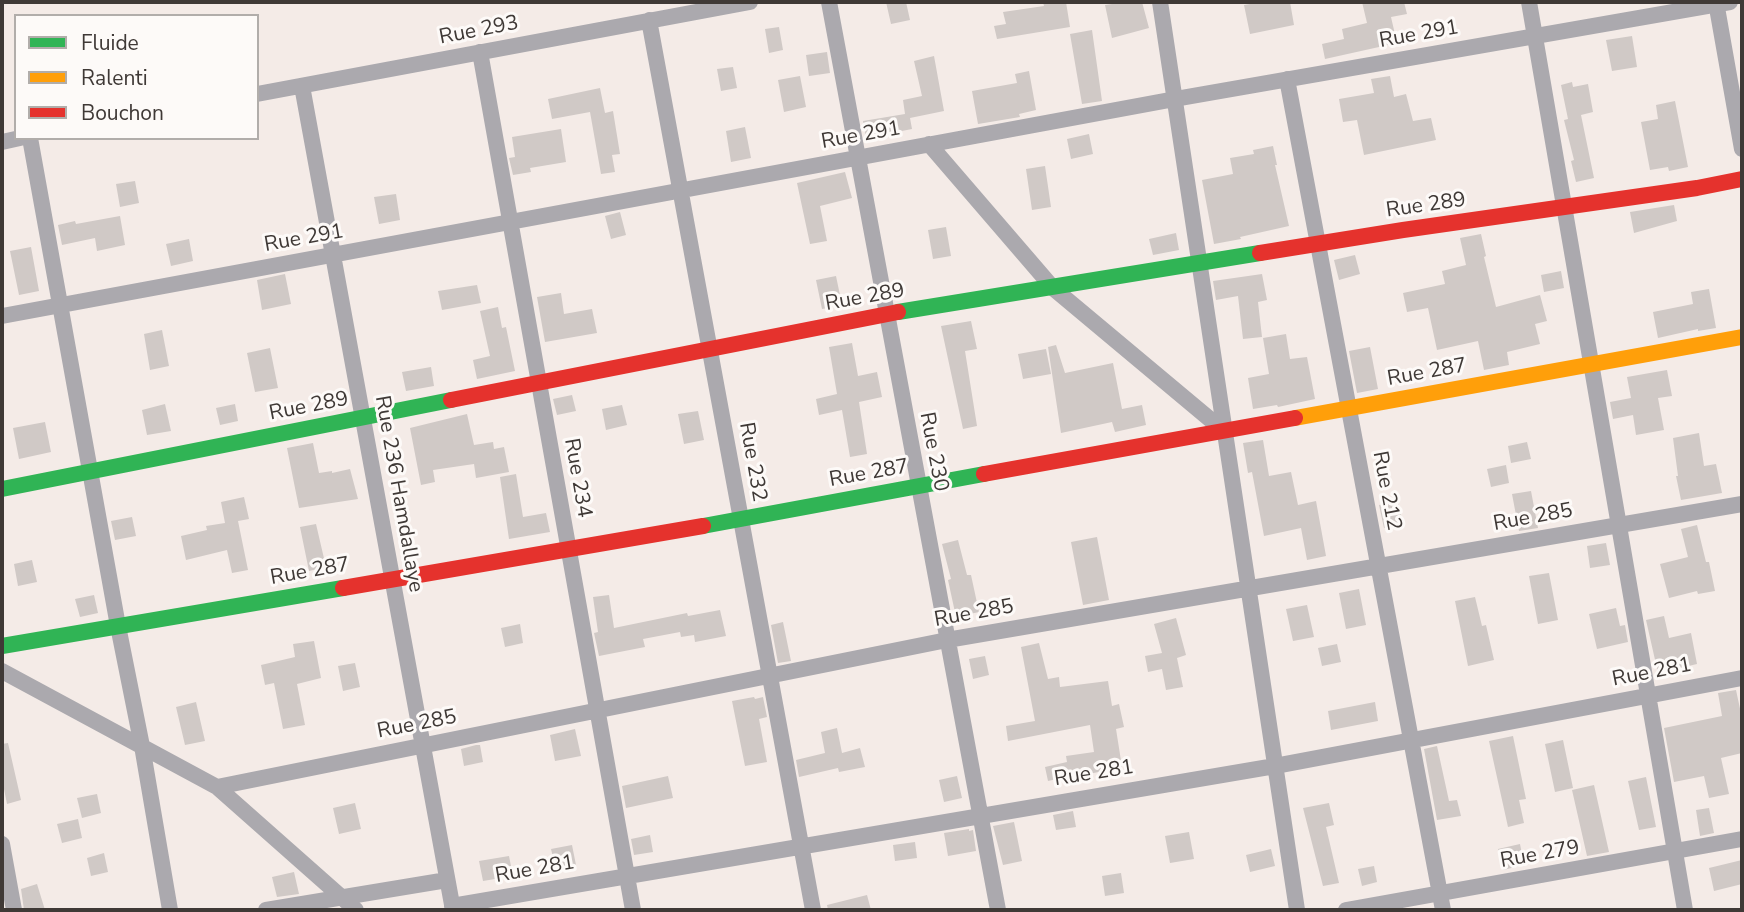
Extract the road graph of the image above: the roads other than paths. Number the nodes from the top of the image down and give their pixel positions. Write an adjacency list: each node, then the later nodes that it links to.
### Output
1 (750, 2): 6 (street, Rue 293)
2 (829, 2): 16 (street, Rue 230)
3 (1160, 2): 12 (street)
4 (1529, 2): 7 (street)
5 (1721, 3): 7 (street, Rue 291); 15 (street)
6 (649, 20): 8 (street, Rue 293); 18 (street, Rue 232)
7 (1534, 36): 9 (street, Rue 291); 19 (street)
8 (480, 52): 10 (street, Rue 293); 20 (street, Rue 234)
9 (1287, 79): 12 (street, Rue 291); 21 (street, Rue 212)
10 (302, 86): 11 (street, Rue 293); 22 (street, Rue 236 Hamdallaye)
11 (259, 94)
12 (1175, 99): 14 (street, Rue 291); 23 (street)
13 (30, 140): 25 (street)
14 (929, 145): 16 (street, Rue 291); 24 (street)
15 (1742, 149)
16 (857, 158): 18 (street, Rue 291); 26 (street, Rue 230)
17 (1742, 179): 19 (street, Rue 289)
18 (681, 190): 20 (street, Rue 291); 29 (street, Rue 232)
19 (1564, 207): 21 (street, Rue 289); 30 (street)
20 (510, 222): 22 (street, Rue 291); 31 (street, Rue 234)
21 (1318, 244): 23 (street, Rue 289); 32 (street, Rue 212)
22 (333, 255): 25 (street, Rue 291); 33 (street, Rue 236 Hamdallaye)
23 (1199, 264): 24 (street, Rue 289); 34 (street)
24 (1053, 288): 26 (street, Rue 289); 34 (street)
25 (60, 306): 27 (street, Rue 291); 35 (street)
26 (886, 314): 29 (street, Rue 289); 36 (street, Rue 230)
27 (2, 316)
28 (1742, 337): 30 (street, Rue 287)
29 (710, 349): 31 (street, Rue 289); 39 (street, Rue 232)
30 (1591, 365): 32 (street, Rue 287); 40 (street)
31 (538, 383): 33 (street, Rue 289); 41 (street, Rue 234)
32 (1349, 408): 34 (street, Rue 287); 42 (street, Rue 212)
33 (363, 418): 35 (street, Rue 289); 43 (street, Rue 236 Hamdallaye)
34 (1224, 431): 36 (street, Rue 287); 44 (street)
35 (90, 471): 37 (street, Rue 289); 45 (street)
36 (918, 486): 39 (street, Rue 287); 46 (street, Rue 230)
37 (2, 489)
38 (1742, 504): 40 (street, Rue 285)
39 (741, 517): 41 (street, Rue 287); 49 (street, Rue 232)
40 (1619, 525): 42 (street, Rue 285); 51 (street)
41 (568, 550): 43 (street, Rue 287); 52 (street, Rue 234)
42 (1379, 566): 44 (street, Rue 285); 53 (street, Rue 212)
43 (392, 579): 45 (street, Rue 287); 54 (street, Rue 236 Hamdallaye)
44 (1248, 588): 46 (street, Rue 285); 56 (street)
45 (118, 626): 47 (street, Rue 287); 55 (street)
46 (947, 640): 49 (street, Rue 285); 58 (street, Rue 230)
47 (2, 646)
48 (2, 671): 55 (street)
49 (770, 676): 52 (street, Rue 285); 61 (street, Rue 232)
50 (1742, 678): 51 (street, Rue 281)
51 (1648, 695): 53 (street, Rue 281); 62 (street)
52 (597, 710): 54 (street, Rue 285); 63 (street, Rue 234)
53 (1411, 740): 56 (street, Rue 281); 66 (street, Rue 212)
54 (423, 745): 57 (street, Rue 285); 64 (street, Rue 236 Hamdallaye)
55 (142, 746): 57 (street); 69 (street)
56 (1275, 766): 58 (street, Rue 281); 75 (street)
57 (217, 787): 65 (street)
58 (979, 814): 61 (street, Rue 281); 74 (street, Rue 230)
59 (1742, 839): 62 (street, Rue 279)
60 (2, 844): 68 (street)
61 (801, 845): 63 (street, Rue 281); 73 (street, Rue 232)
62 (1675, 851): 66 (street, Rue 279); 77 (street)
63 (626, 876): 67 (street, Rue 281); 72 (street, Rue 234)
64 (447, 880): 65 (street); 67 (street, Rue 236 Hamdallaye)
65 (343, 898): 70 (street); 71 (street)
66 (1442, 902): 76 (street, Rue 279)
67 (452, 908)
68 (14, 910)
69 (170, 910)
70 (266, 910)
71 (356, 910)
72 (633, 910)
73 (813, 910)
74 (998, 910)
75 (1297, 910)
76 (1346, 910)
77 (1685, 910)

